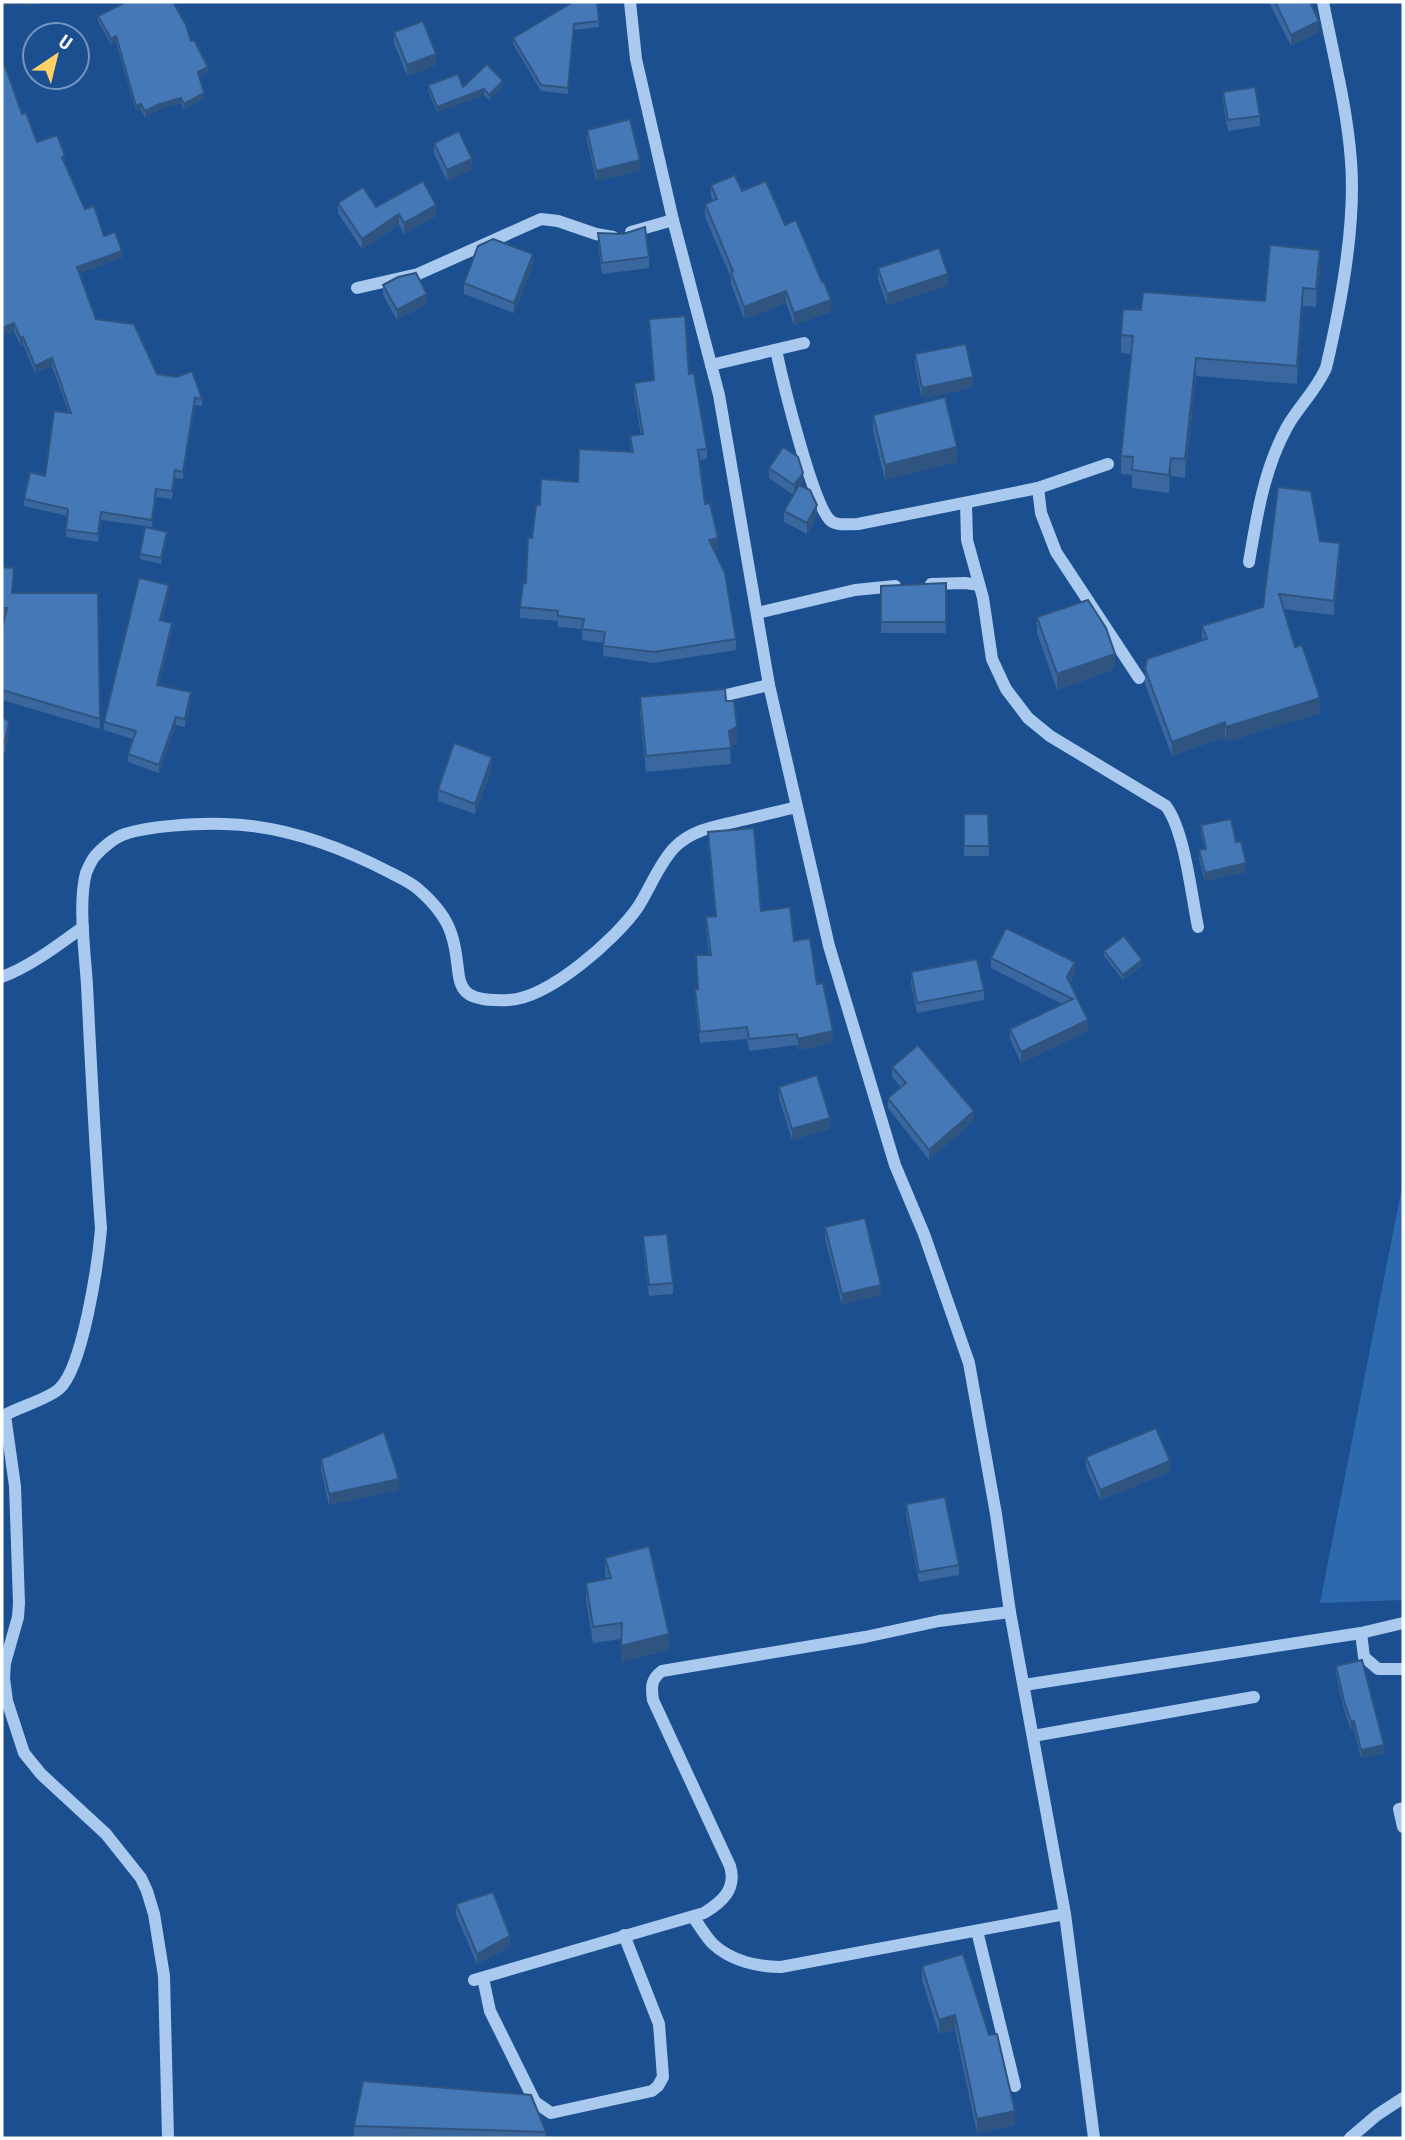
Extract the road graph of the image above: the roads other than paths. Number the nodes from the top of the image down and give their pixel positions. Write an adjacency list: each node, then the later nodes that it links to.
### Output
1 (630, 2): 3 (street)
2 (1323, 2): 11 (street)
3 (673, 220): 4 (street); 7 (street)
4 (358, 288)
5 (804, 343): 6 (street)
6 (775, 350): 7 (street); 10 (street)
7 (711, 365): 13 (street)
8 (1108, 464): 9 (street)
9 (1038, 488): 10 (street); 14 (street)
10 (966, 503): 12 (street)
11 (1249, 562)
12 (979, 585): 13 (street); 19 (street)
13 (757, 613): 15 (street)
14 (1139, 678)
15 (769, 685): 16 (street); 17 (street)
16 (696, 698)
17 (797, 807): 18 (street); 22 (street)
18 (83, 927): 20 (street); 21 (street)
19 (1198, 927)
20 (2, 977)
21 (4, 1412): 37 (street)
22 (1010, 1612): 26 (street); 32 (street)
23 (1403, 1623): 24 (street)
24 (1361, 1633): 25 (street); 26 (street)
25 (1403, 1670)
26 (1024, 1685): 28 (street)
27 (1254, 1697): 28 (street)
28 (1033, 1736): 31 (street)
29 (1403, 1808): 30 (street)
30 (1403, 1827)
31 (1065, 1914): 33 (street); 38 (street)
32 (693, 1917): 33 (street); 34 (street)
33 (977, 1931): 35 (street)
34 (624, 1936): 34 (street)
35 (1015, 2086)
36 (1403, 2098): 39 (street)
37 (168, 2138)
38 (1094, 2138)
39 (1350, 2138)

